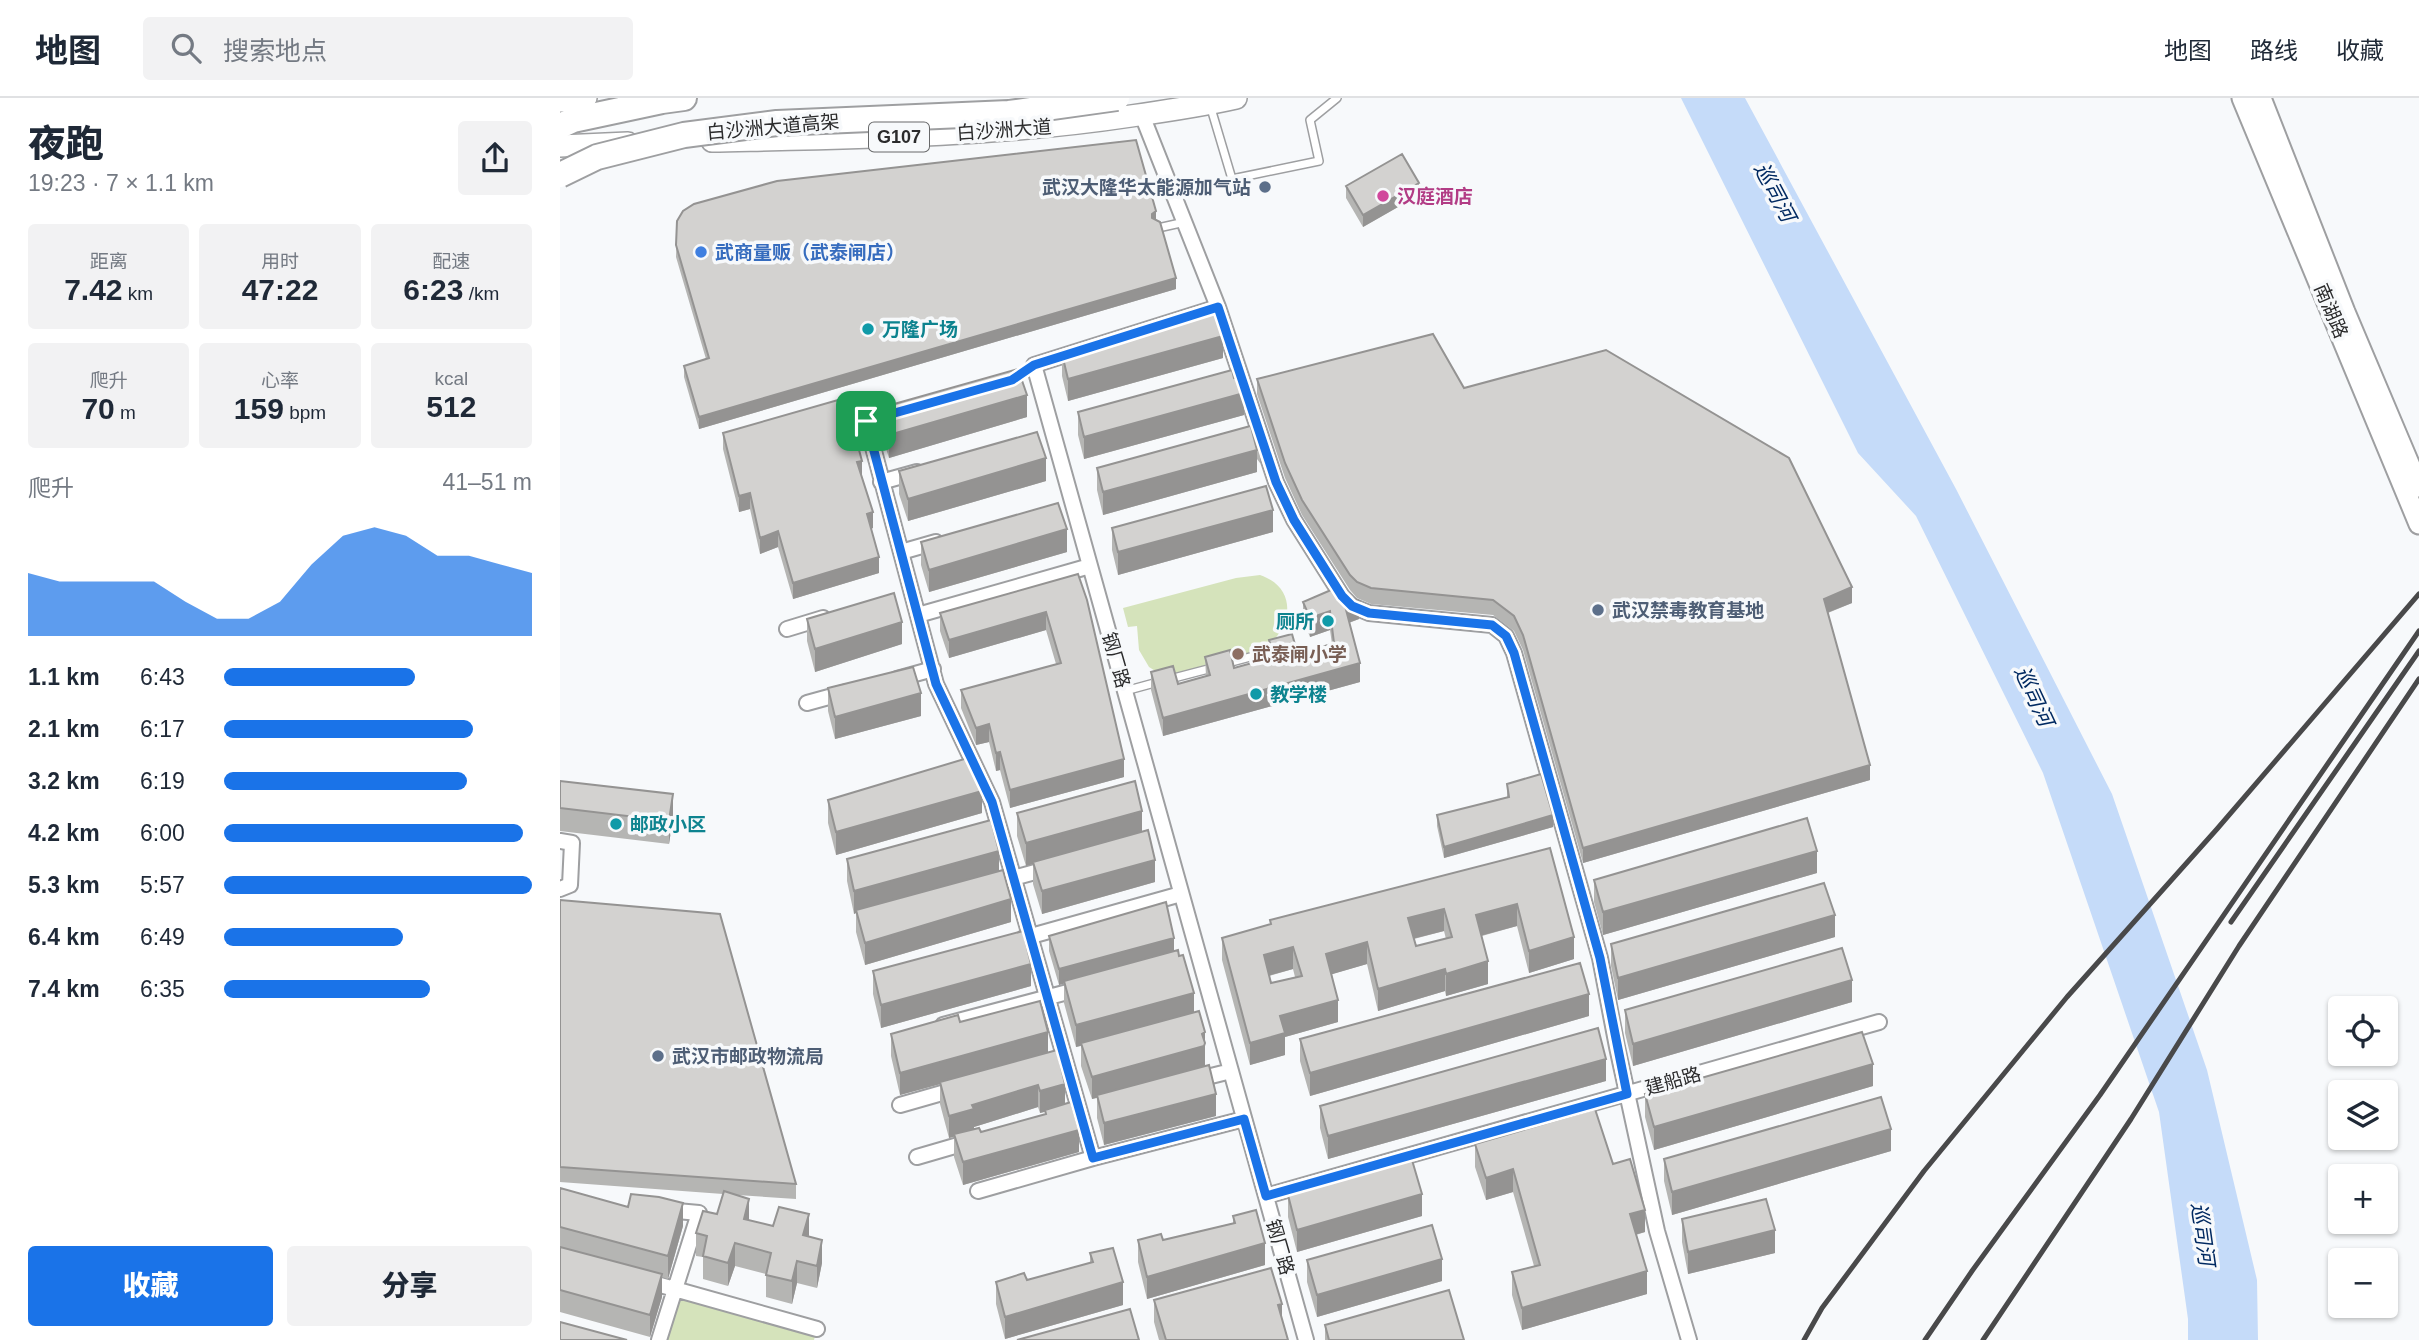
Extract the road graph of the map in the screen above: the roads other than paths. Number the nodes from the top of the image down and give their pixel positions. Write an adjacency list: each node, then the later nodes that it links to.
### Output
1 (586, 98): 8 (main road)
2 (684, 98): 11 (highway)
3 (1117, 98): 13 (highway, 白沙洲大道高架, bridge)
4 (1236, 98): 9 (main road, 白沙洲大道 / G107)
5 (1337, 98): 9 (lane)
6 (2242, 98): 21 (main road, 南湖路)
7 (2261, 98): 20 (main road, 南湖路)
8 (560, 101)
9 (1209, 104): 10 (main road, 白沙洲大道 / G107)
10 (1142, 115): 12 (main road, 白沙洲大道 / G107); 14 (street)
11 (560, 126)
12 (560, 146)
13 (560, 175)
14 (1185, 222): 15 (lane); 16 (street)
15 (1158, 228)
16 (1218, 307): 24 (street, 钢厂路); 49 (street)
17 (919, 406): 19 (street)
18 (934, 467): 19 (street)
19 (881, 482): 23 (street)
20 (2419, 487)
21 (2419, 524)
22 (954, 537): 23 (street)
23 (901, 552): 26 (street)
24 (1090, 566): 26 (street); 32 (street, 钢厂路)
25 (837, 614): 27 (street)
26 (918, 615): 29 (street)
27 (787, 629)
28 (1287, 647): 32 (lane)
29 (933, 670): 30 (street); 36 (street)
30 (883, 683)
31 (858, 690): 33 (street)
32 (1125, 691): 39 (street, 钢厂路)
33 (807, 703)
34 (560, 841): 38 (street)
35 (1065, 864): 36 (street)
36 (1014, 878): 37 (street); 40 (street)
37 (988, 886)
38 (560, 889)
39 (1181, 894): 40 (street); 46 (street, 钢厂路)
40 (1031, 936): 41 (street); 43 (street)
41 (1004, 944)
42 (1099, 984): 43 (street)
43 (1049, 998): 45 (street); 54 (street)
44 (1879, 1022): 49 (street, 建船路)
45 (935, 1028)
46 (1230, 1071): 47 (street); 51 (street, 钢厂路)
47 (1180, 1084)
48 (964, 1087): 50 (street)
49 (1627, 1094): 56 (street, 建船路); 63 (street)
50 (900, 1105)
51 (1244, 1119): 54 (street); 56 (street, 钢厂路)
52 (992, 1135): 53 (street)
53 (917, 1157)
54 (1093, 1158): 55 (street)
55 (978, 1191)
56 (1266, 1196): 62 (street, 钢厂路)
57 (657, 1209): 59 (street)
58 (637, 1279): 59 (street)
59 (676, 1289): 60 (street); 61 (street)
60 (817, 1328)
61 (659, 1340)
62 (1306, 1340)
63 (1689, 1340)

